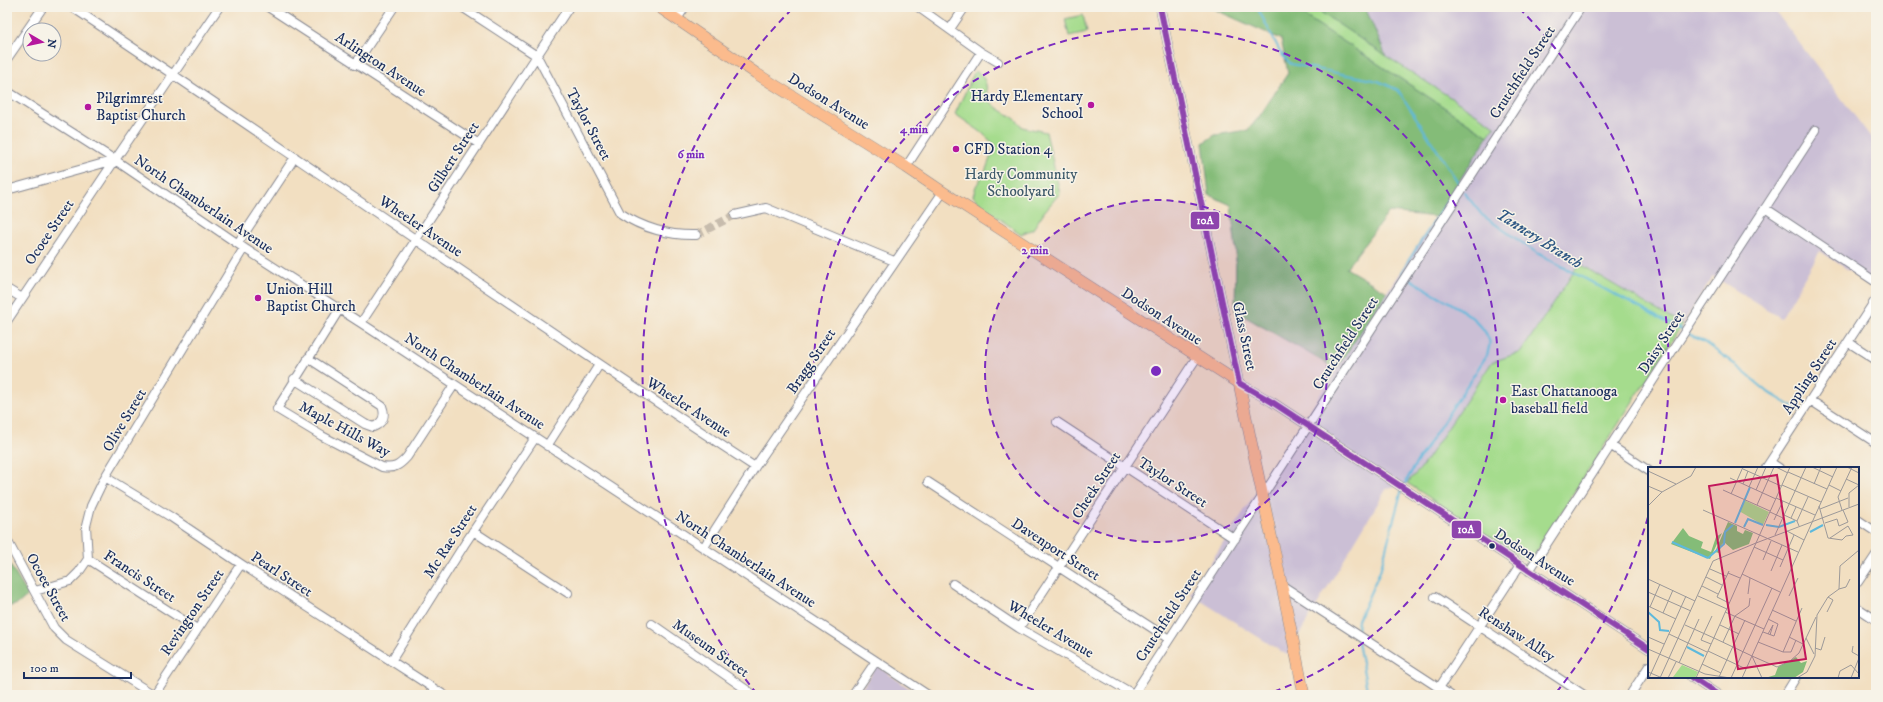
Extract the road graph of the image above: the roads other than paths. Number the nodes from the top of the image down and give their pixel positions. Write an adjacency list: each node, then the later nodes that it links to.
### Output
1 (43, 7): 18 (street)
2 (72, 7): 21 (street, Wheeler Avenue)
3 (219, 7): 21 (street, Ocoee Street)
4 (268, 7): 20 (street, Arlington Avenue)
5 (394, 7): 20 (street)
6 (462, 7): 17 (street, Taylor Street)
7 (569, 7): 17 (street, Gilbert Street)
8 (659, 7): 14 (main road, Dodson Avenue)
9 (685, 7): 14 (street)
10 (918, 7): 15 (street)
11 (964, 7): 15 (street)
12 (1160, 7): 49 (street, Glass Street)
13 (1581, 7): 53 (street, Crutchfield Street)
14 (677, 19): 27 (main road, Dodson Avenue)
15 (950, 29): 16 (street)
16 (981, 52): 19 (street); 27 (street)
17 (537, 56): 24 (street, Gilbert Street); 32 (street, Taylor Street)
18 (7, 59)
19 (998, 62)
20 (355, 64): 24 (street, Arlington Avenue)
21 (173, 74): 25 (street, Wheeler Avenue); 26 (street, Ocoee Street)
22 (7, 91): 26 (street, North Chamberlain Avenue)
23 (1816, 130): 30 (street, Daisy Street)
24 (479, 144): 33 (street, Gilbert Street)
25 (295, 157): 33 (street, Wheeler Avenue); 34 (street, Olive Street)
26 (115, 160): 28 (street, Ocoee Street); 34 (street, North Chamberlain Avenue); 38 (street, Ocoee Street)
27 (906, 167): 29 (main road, Dodson Avenue)
28 (7, 190)
29 (943, 192): 35 (street, Bragg Street); 44 (main road, Dodson Avenue)
30 (1765, 208): 36 (street); 56 (street, Daisy Street)
31 (735, 215): 35 (street)
32 (696, 235)
33 (416, 239): 42 (street, Gilbert Street); 47 (street, Wheeler Avenue)
34 (241, 246): 40 (street, North Chamberlain Avenue); 62 (street, Olive Street)
35 (894, 261): 59 (street, Bragg Street)
36 (1876, 282)
37 (7, 289): 38 (street)
38 (22, 298): 41 (street, Ocoee Street)
39 (1876, 299): 43 (street, Appling Street)
40 (339, 310): 42 (street, North Chamberlain Avenue); 45 (street)
41 (7, 321)
42 (361, 322): 50 (street, North Chamberlain Avenue)
43 (1848, 342): 46 (street); 51 (street, Appling Street)
44 (1197, 357): 49 (main road, Dodson Avenue); 60 (street, Cheek Street)
45 (308, 358): 48 (street); 48 (street)
46 (1876, 360)
47 (599, 365): 57 (street); 59 (street, Wheeler Avenue)
48 (294, 379): 50 (street, Maple Hills Way)
49 (1239, 383): 53 (street, Dodson Avenue); 64 (main road, Glass Street)
50 (454, 385): 54 (street, North Chamberlain Avenue)
51 (1810, 400): 55 (street); 58 (street, Appling Street)
52 (1057, 422): 60 (street, Taylor Street)
53 (1308, 426): 64 (street, Crutchfield Street); 74 (street, Dodson Avenue)
54 (536, 438): 57 (street, North Chamberlain Avenue); 66 (street, Mc Rae Street)
55 (1876, 443)
56 (1610, 445): 61 (street); 76 (street, Daisy Street)
57 (547, 446): 70 (street, North Chamberlain Avenue)
58 (1768, 465)
59 (755, 467): 70 (street, Bragg Street)
60 (1125, 467): 68 (street, Taylor Street); 75 (street, Cheek Street)
61 (1648, 470)
62 (105, 477): 72 (street, Olive Street); 73 (street, Pearl Street)
63 (928, 482): 75 (street, Davenport Street)
64 (1262, 496): 68 (street, Crutchfield Street); 79 (main road, Glass Street)
65 (1859, 521): 67 (street)
66 (473, 531): 81 (street); 92 (street, Mc Rae Street)
67 (1876, 532)
68 (1234, 538): 89 (street, Crutchfield Street)
69 (7, 540): 80 (street, Ocoee Street)
70 (704, 547): 91 (street, North Chamberlain Avenue)
71 (1876, 555): 77 (street)
72 (88, 559): 80 (street); 88 (street, Francis Street)
73 (241, 564): 88 (street, Revington Street); 92 (street, Pearl Street)
74 (1520, 565): 76 (street, Dodson Avenue); 86 (street)
75 (1059, 567): 87 (street, Cheek Street); 89 (street, Davenport Street)
76 (1529, 570): 90 (street, Dodson Avenue)
77 (1859, 580)
78 (954, 584): 87 (street, Wheeler Avenue)
79 (1283, 586): 96 (street); 103 (main road, Glass Street)
80 (35, 591): 97 (street, Ocoee Street)
81 (568, 594)
82 (1434, 597): 86 (street, Renshaw Alley)
83 (1859, 609): 84 (street)
84 (1876, 620)
85 (652, 624): 99 (street, Museum Street)
86 (1480, 627): 96 (street); 105 (street, Renshaw Alley)
87 (1019, 628): 102 (street, Wheeler Avenue)
88 (197, 629): 97 (street, Revington Street)
89 (1169, 639): 102 (street, Crutchfield Street)
90 (1648, 648)
91 (876, 660): 100 (street); 101 (street, North Chamberlain Avenue)
92 (391, 661): 98 (street, Pearl Street)
93 (1648, 668): 106 (street)
94 (1692, 678): 107 (street)
95 (1795, 678): 108 (street)
96 (1440, 688): 104 (street)
97 (154, 695)
98 (444, 695)
99 (754, 695)
100 (853, 695)
101 (928, 695)
102 (1134, 695)
103 (1304, 695)
104 (1450, 695)
105 (1584, 695)
106 (1630, 695)
107 (1718, 695)
108 (1785, 695)

